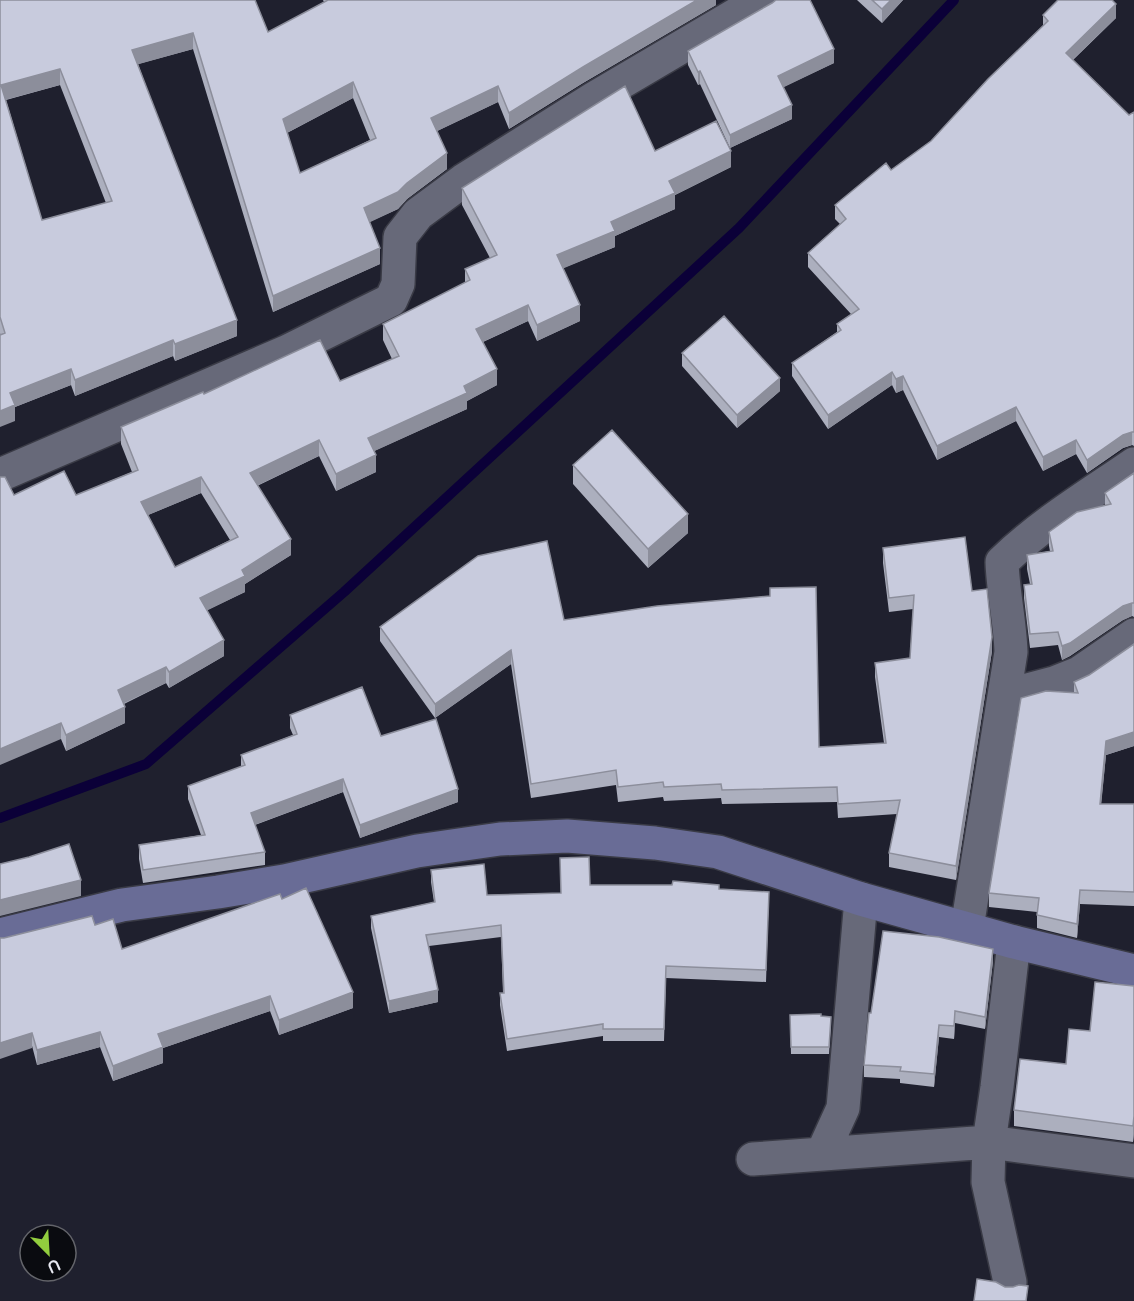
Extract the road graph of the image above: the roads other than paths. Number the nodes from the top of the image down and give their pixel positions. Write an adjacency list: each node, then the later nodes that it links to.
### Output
1 (764, 0): 3 (street)
2 (1134, 464): 5 (street)
3 (0, 476)
4 (1134, 635): 5 (street)
5 (1005, 696): 7 (street)
6 (861, 898): 7 (street); 8 (street); 12 (street)
7 (967, 928): 9 (street)
8 (0, 935)
9 (1014, 942): 10 (street); 11 (street)
10 (1134, 970)
11 (989, 1142): 12 (street); 14 (street); 15 (street)
12 (822, 1154): 13 (street)
13 (753, 1159)
14 (1134, 1161)
15 (1010, 1282)

